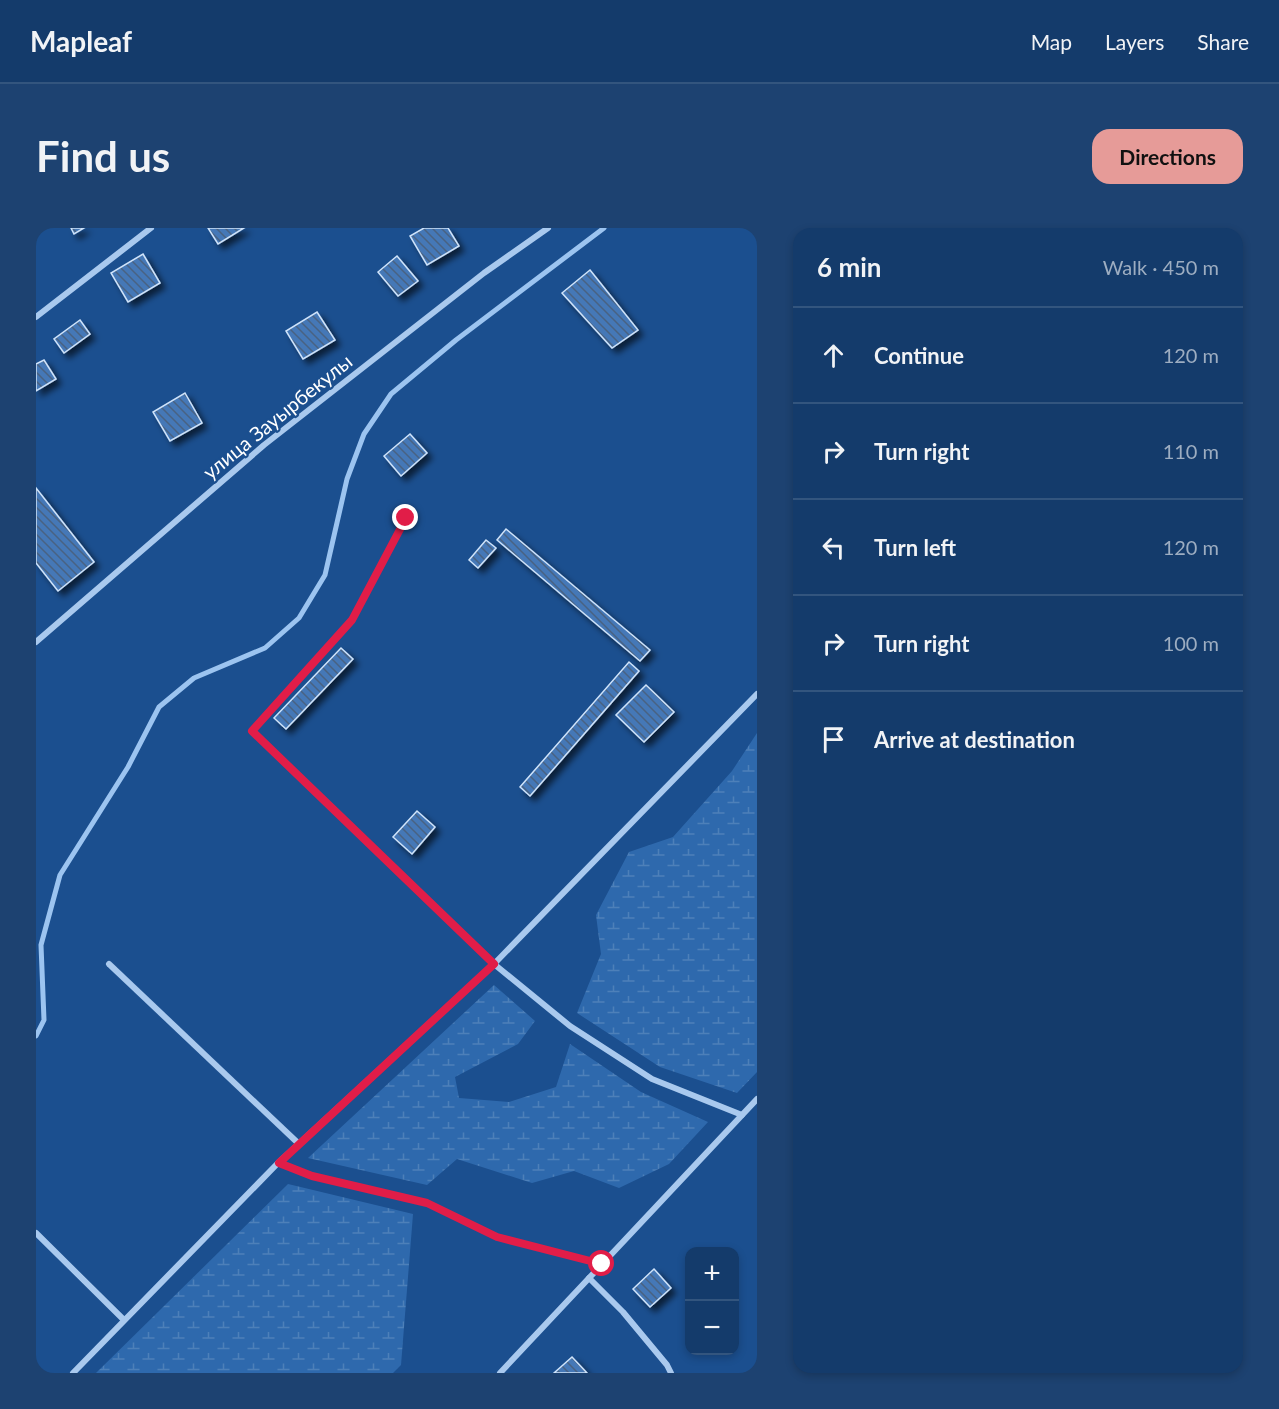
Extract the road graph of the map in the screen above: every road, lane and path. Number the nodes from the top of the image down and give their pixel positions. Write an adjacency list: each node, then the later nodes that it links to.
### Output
1 (151, 228): 3 (street)
2 (548, 228): 5 (street, улица Зауырбекулы)
3 (36, 317)
4 (406, 518): 7 (path)
5 (36, 642)
6 (757, 694): 9 (street)
7 (252, 731): 9 (street)
8 (108, 964): 12 (street)
9 (494, 964): 11 (street); 12 (street)
10 (757, 1099): 11 (street)
11 (742, 1115): 15 (street)
12 (299, 1144): 13 (street)
13 (279, 1163): 15 (street); 17 (street)
14 (36, 1233): 17 (street)
15 (602, 1264): 16 (street)
16 (589, 1278): 19 (street); 20 (street)
17 (124, 1320): 18 (street)
18 (73, 1373)
19 (501, 1373)
20 (671, 1373)

